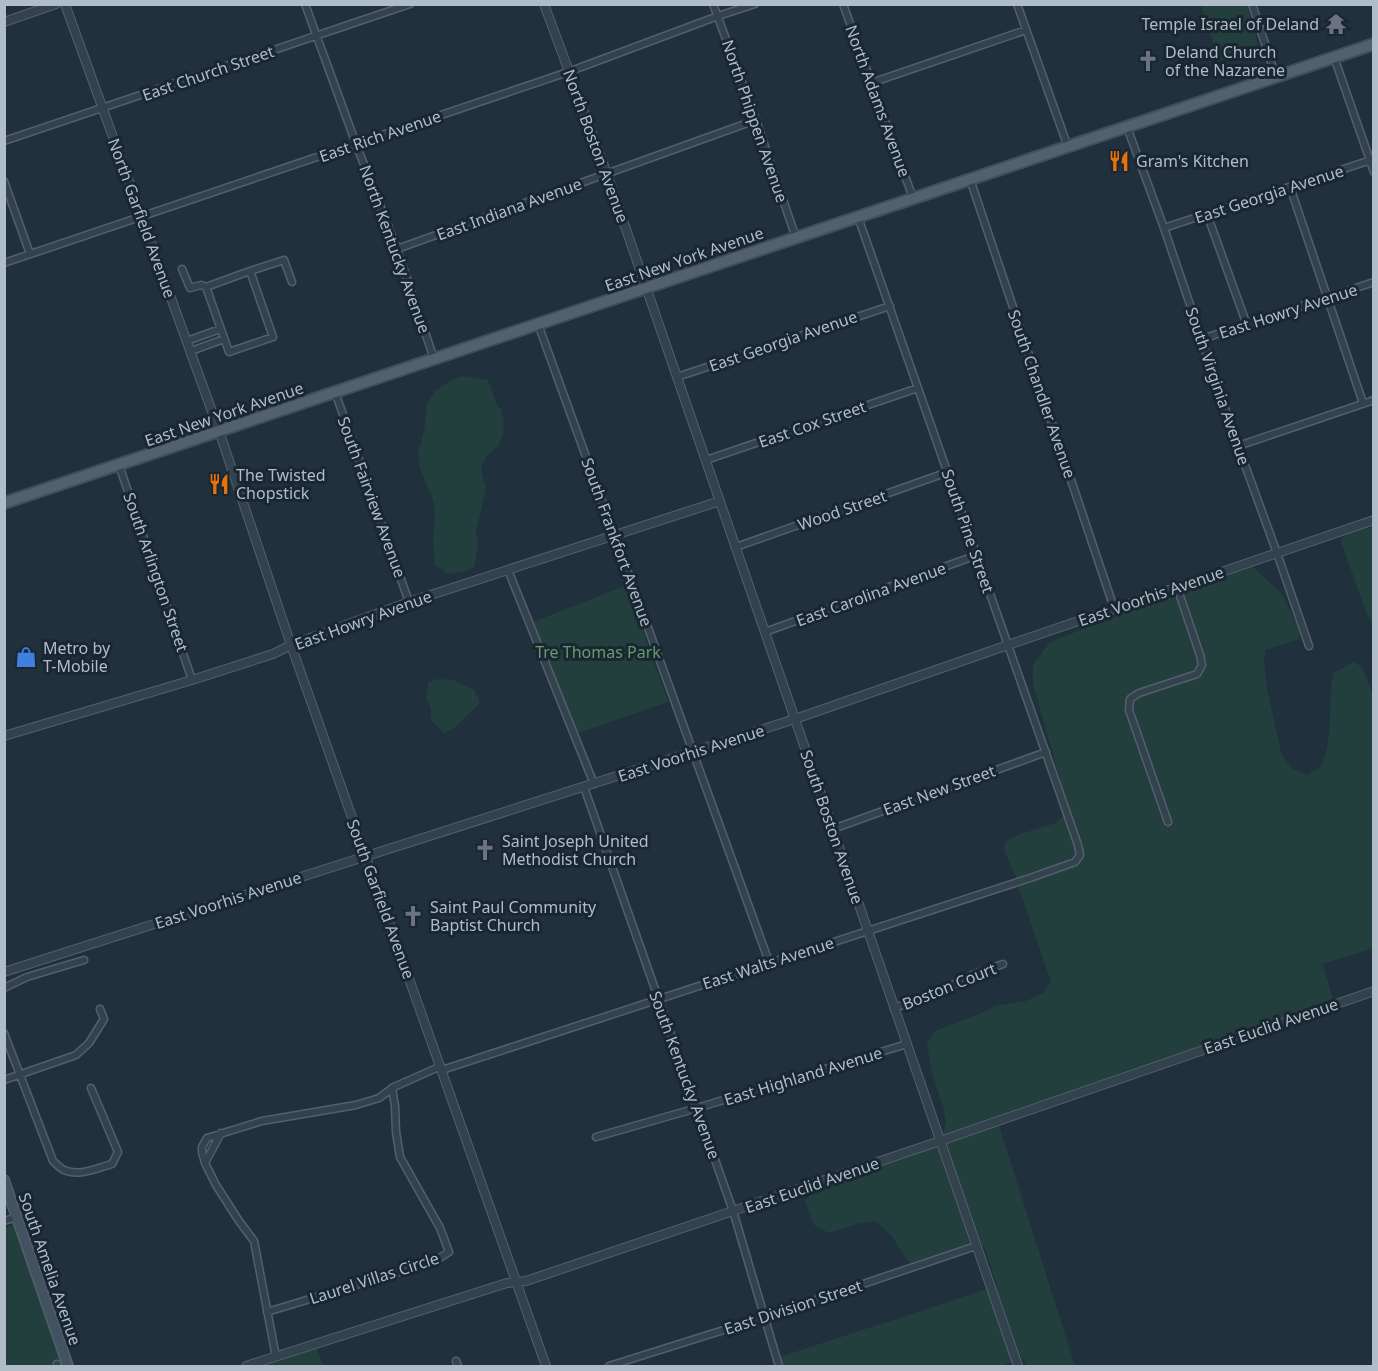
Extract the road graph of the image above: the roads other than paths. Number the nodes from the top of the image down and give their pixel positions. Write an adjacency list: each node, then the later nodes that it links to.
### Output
1 (56, 4): 12 (street)
2 (65, 4): 20 (street, North Garfield Avenue)
3 (305, 4): 14 (street, North Kentucky Avenue)
4 (410, 4): 14 (street, East Church Street)
5 (544, 4): 17 (street, North Boston Avenue)
6 (713, 4): 11 (street, North Phippen Avenue)
7 (755, 4): 11 (street, East Rich Avenue)
8 (843, 4): 19 (street, North Adams Avenue)
9 (1017, 4): 13 (street)
10 (1252, 4): 18 (street)
11 (718, 16): 17 (street, East Rich Avenue); 21 (street, North Phippen Avenue)
12 (4, 22)
13 (1026, 30): 19 (street); 25 (street)
14 (316, 36): 20 (street, East Church Street); 24 (street, North Kentucky Avenue)
15 (1374, 44): 16 (main road, East New York Avenue)
16 (1334, 57): 18 (main road, East New York Avenue); 26 (street)
17 (568, 72): 24 (street, East Rich Avenue); 28 (street, North Boston Avenue)
18 (1276, 77): 22 (main road, East New York Avenue)
19 (871, 83): 32 (street, North Adams Avenue)
20 (103, 109): 23 (street, East Church Street); 34 (street, North Garfield Avenue)
21 (756, 120): 28 (street, East Indiana Avenue); 37 (street, North Phippen Avenue)
22 (1127, 127): 25 (main road, East New York Avenue); 36 (street, South Virginia Avenue)
23 (4, 141)
24 (356, 144): 34 (street, East Rich Avenue); 38 (street, North Kentucky Avenue)
25 (1068, 147): 29 (main road, East New York Avenue)
26 (1372, 160): 27 (street); 31 (street, East Georgia Avenue)
27 (1374, 172)
28 (607, 174): 38 (street, East Indiana Avenue); 46 (street, North Boston Avenue)
29 (970, 179): 32 (main road, East New York Avenue); 77 (street, South Chandler Avenue)
30 (4, 181): 39 (street)
31 (1290, 187): 33 (street, East Georgia Avenue); 47 (street)
32 (913, 198): 35 (main road, East New York Avenue)
33 (1207, 214): 36 (street, East Georgia Avenue); 50 (street)
34 (141, 217): 39 (street, East Rich Avenue); 54 (street, North Garfield Avenue)
35 (858, 217): 37 (main road, East New York Avenue); 48 (street, South Pine Street)
36 (1164, 228): 53 (street, South Virginia Avenue)
37 (796, 238): 46 (main road, East New York Avenue)
38 (397, 249): 56 (street, North Kentucky Avenue)
39 (30, 254): 40 (street, East Rich Avenue)
40 (4, 263)
41 (182, 269): 45 (street)
42 (250, 271): 43 (street); 45 (street); 52 (street)
43 (292, 282)
44 (1374, 282): 47 (street, East Howry Avenue)
45 (206, 287): 51 (street)
46 (646, 288): 49 (main road, East New York Avenue); 57 (street, South Boston Avenue)
47 (1328, 297): 50 (street, East Howry Avenue); 61 (street)
48 (890, 306): 57 (street, East Georgia Avenue); 58 (street, South Pine Street)
49 (538, 324): 56 (main road, East New York Avenue); 70 (street, South Frankfort Avenue)
50 (1247, 325): 53 (street, East Howry Avenue)
51 (220, 329): 52 (street); 54 (street)
52 (224, 339): 55 (street)
53 (1202, 339): 63 (street, South Virginia Avenue)
54 (187, 341): 55 (street, North Garfield Avenue)
55 (190, 351): 62 (street, North Garfield Avenue)
56 (434, 359): 59 (main road, East New York Avenue)
57 (677, 377): 64 (street, South Boston Avenue)
58 (918, 388): 64 (street, East Cox Street); 66 (street, South Pine Street)
59 (335, 392): 62 (main road, East New York Avenue); 76 (street, South Fairview Avenue)
60 (1374, 399): 61 (street)
61 (1363, 403): 63 (street)
62 (219, 431): 65 (main road, East New York Avenue); 79 (street, South Garfield Avenue)
63 (1238, 446): 72 (street, South Virginia Avenue)
64 (706, 460): 67 (street, South Boston Avenue)
65 (119, 465): 68 (main road, East New York Avenue); 82 (street, South Arlington Street)
66 (948, 472): 71 (street, Wood Street); 73 (street, South Pine Street)
67 (720, 501): 70 (street, East Howry Avenue); 71 (street, South Boston Avenue)
68 (4, 503)
69 (1374, 520): 72 (street, East Voorhis Avenue)
70 (615, 536): 74 (street, East Howry Avenue); 85 (street, South Frankfort Avenue)
71 (736, 547): 78 (street, South Boston Avenue)
72 (1277, 553): 75 (street, East Voorhis Avenue); 81 (street, South Virginia Avenue)
73 (977, 555): 78 (street, East Carolina Avenue); 80 (street, South Pine Street)
74 (508, 570): 76 (street, East Howry Avenue); 87 (street)
75 (1177, 587): 77 (street, East Voorhis Avenue); 89 (street)
76 (409, 602): 79 (street, East Howry Avenue)
77 (1114, 608): 80 (street, East Voorhis Avenue)
78 (765, 632): 83 (street, South Boston Avenue)
79 (291, 645): 82 (street, East Howry Avenue); 92 (street, South Garfield Avenue)
80 (1008, 645): 83 (street, East Voorhis Avenue); 86 (street, South Pine Street)
81 (1310, 646)
82 (192, 680): 84 (street, East Howry Avenue)
83 (795, 719): 85 (street, East Voorhis Avenue); 90 (street, South Boston Avenue)
84 (4, 736)
85 (692, 752): 87 (street, East Voorhis Avenue); 95 (street, South Frankfort Avenue)
86 (1046, 752): 90 (street, East New Street); 91 (street, South Pine Street)
87 (594, 783): 88 (street, East Voorhis Avenue)
88 (584, 787): 92 (street, East Voorhis Avenue); 100 (street, South Kentucky Avenue)
89 (1168, 822)
90 (833, 829): 93 (street, South Boston Avenue)
91 (1078, 845): 93 (street, East Walts Avenue)
92 (366, 856): 97 (street, East Voorhis Avenue); 105 (street, South Garfield Avenue)
93 (868, 931): 95 (street, East Walts Avenue); 101 (street, South Boston Avenue)
94 (84, 960): 98 (street)
95 (769, 962): 100 (street, East Walts Avenue)
96 (1004, 964): 101 (street, Boston Court)
97 (4, 972)
98 (4, 988)
99 (1374, 991): 113 (street, East Euclid Avenue)
100 (658, 999): 105 (street, East Walts Avenue); 110 (street, South Kentucky Avenue)
101 (894, 1008): 104 (street, South Boston Avenue)
102 (100, 1009): 106 (street)
103 (4, 1033): 106 (street)
104 (907, 1044): 110 (street, East Highland Avenue); 113 (street, South Boston Avenue)
105 (441, 1068): 109 (street); 120 (street, South Garfield Avenue)
106 (21, 1076): 107 (street); 108 (street)
107 (4, 1080)
108 (91, 1088)
109 (392, 1088): 111 (street); 121 (street, Laurel Villas Circle)
110 (698, 1108): 112 (street, East Highland Avenue); 116 (street, South Kentucky Avenue)
111 (221, 1133): 114 (street); 114 (street)
112 (596, 1137)
113 (940, 1141): 116 (street, East Euclid Avenue); 119 (street, South Boston Avenue)
114 (205, 1163): 121 (street)
115 (4, 1180): 117 (main road, South Amelia Avenue)
116 (733, 1211): 120 (street, East Euclid Avenue); 122 (street, South Kentucky Avenue)
117 (17, 1217): 118 (street); 124 (main road, South Amelia Avenue)
118 (4, 1221)
119 (976, 1246): 122 (street, East Division Street); 129 (street, South Boston Avenue)
120 (516, 1282): 123 (street, East Euclid Avenue); 126 (street, South Garfield Avenue)
121 (267, 1312): 123 (street)
122 (765, 1317): 127 (street, East Division Street); 128 (street, South Kentucky Avenue)
123 (276, 1357): 125 (street, East Euclid Avenue)
124 (68, 1366)
125 (246, 1366)
126 (546, 1366)
127 (609, 1366)
128 (779, 1366)
129 (1018, 1366)

